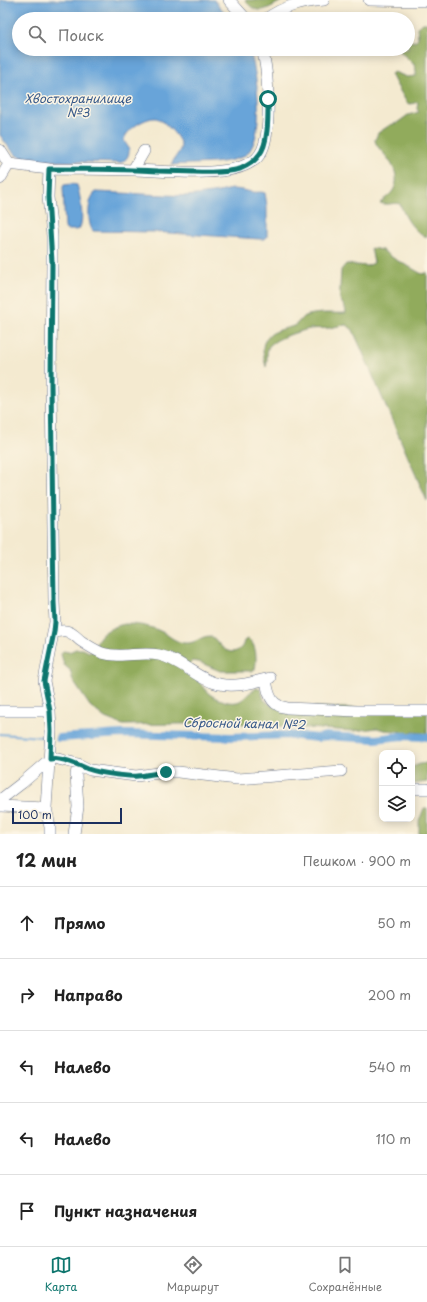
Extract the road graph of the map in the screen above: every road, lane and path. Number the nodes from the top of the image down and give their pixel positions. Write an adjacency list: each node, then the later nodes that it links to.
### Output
1 (229, 0): 5 (lane)
2 (324, 0): 6 (lane)
3 (368, 0): 4 (lane)
4 (427, 1)
5 (240, 12)
6 (278, 12)
7 (263, 56): 12 (lane)
8 (0, 150): 10 (lane)
9 (144, 150): 12 (lane)
10 (8, 164): 11 (lane); 13 (lane)
11 (49, 169): 12 (lane); 14 (lane)
12 (133, 170)
13 (0, 179)
14 (54, 632): 16 (lane); 17 (lane)
15 (0, 711): 16 (lane)
16 (50, 711): 18 (lane)
17 (427, 711)
18 (50, 759): 19 (lane); 23 (lane); 25 (lane)
19 (78, 764): 20 (lane); 27 (lane)
20 (340, 770)
21 (415, 789): 22 (lane)
22 (427, 789)
23 (0, 800)
24 (0, 806): 25 (lane)
25 (46, 808): 26 (lane)
26 (50, 834)
27 (74, 834)

